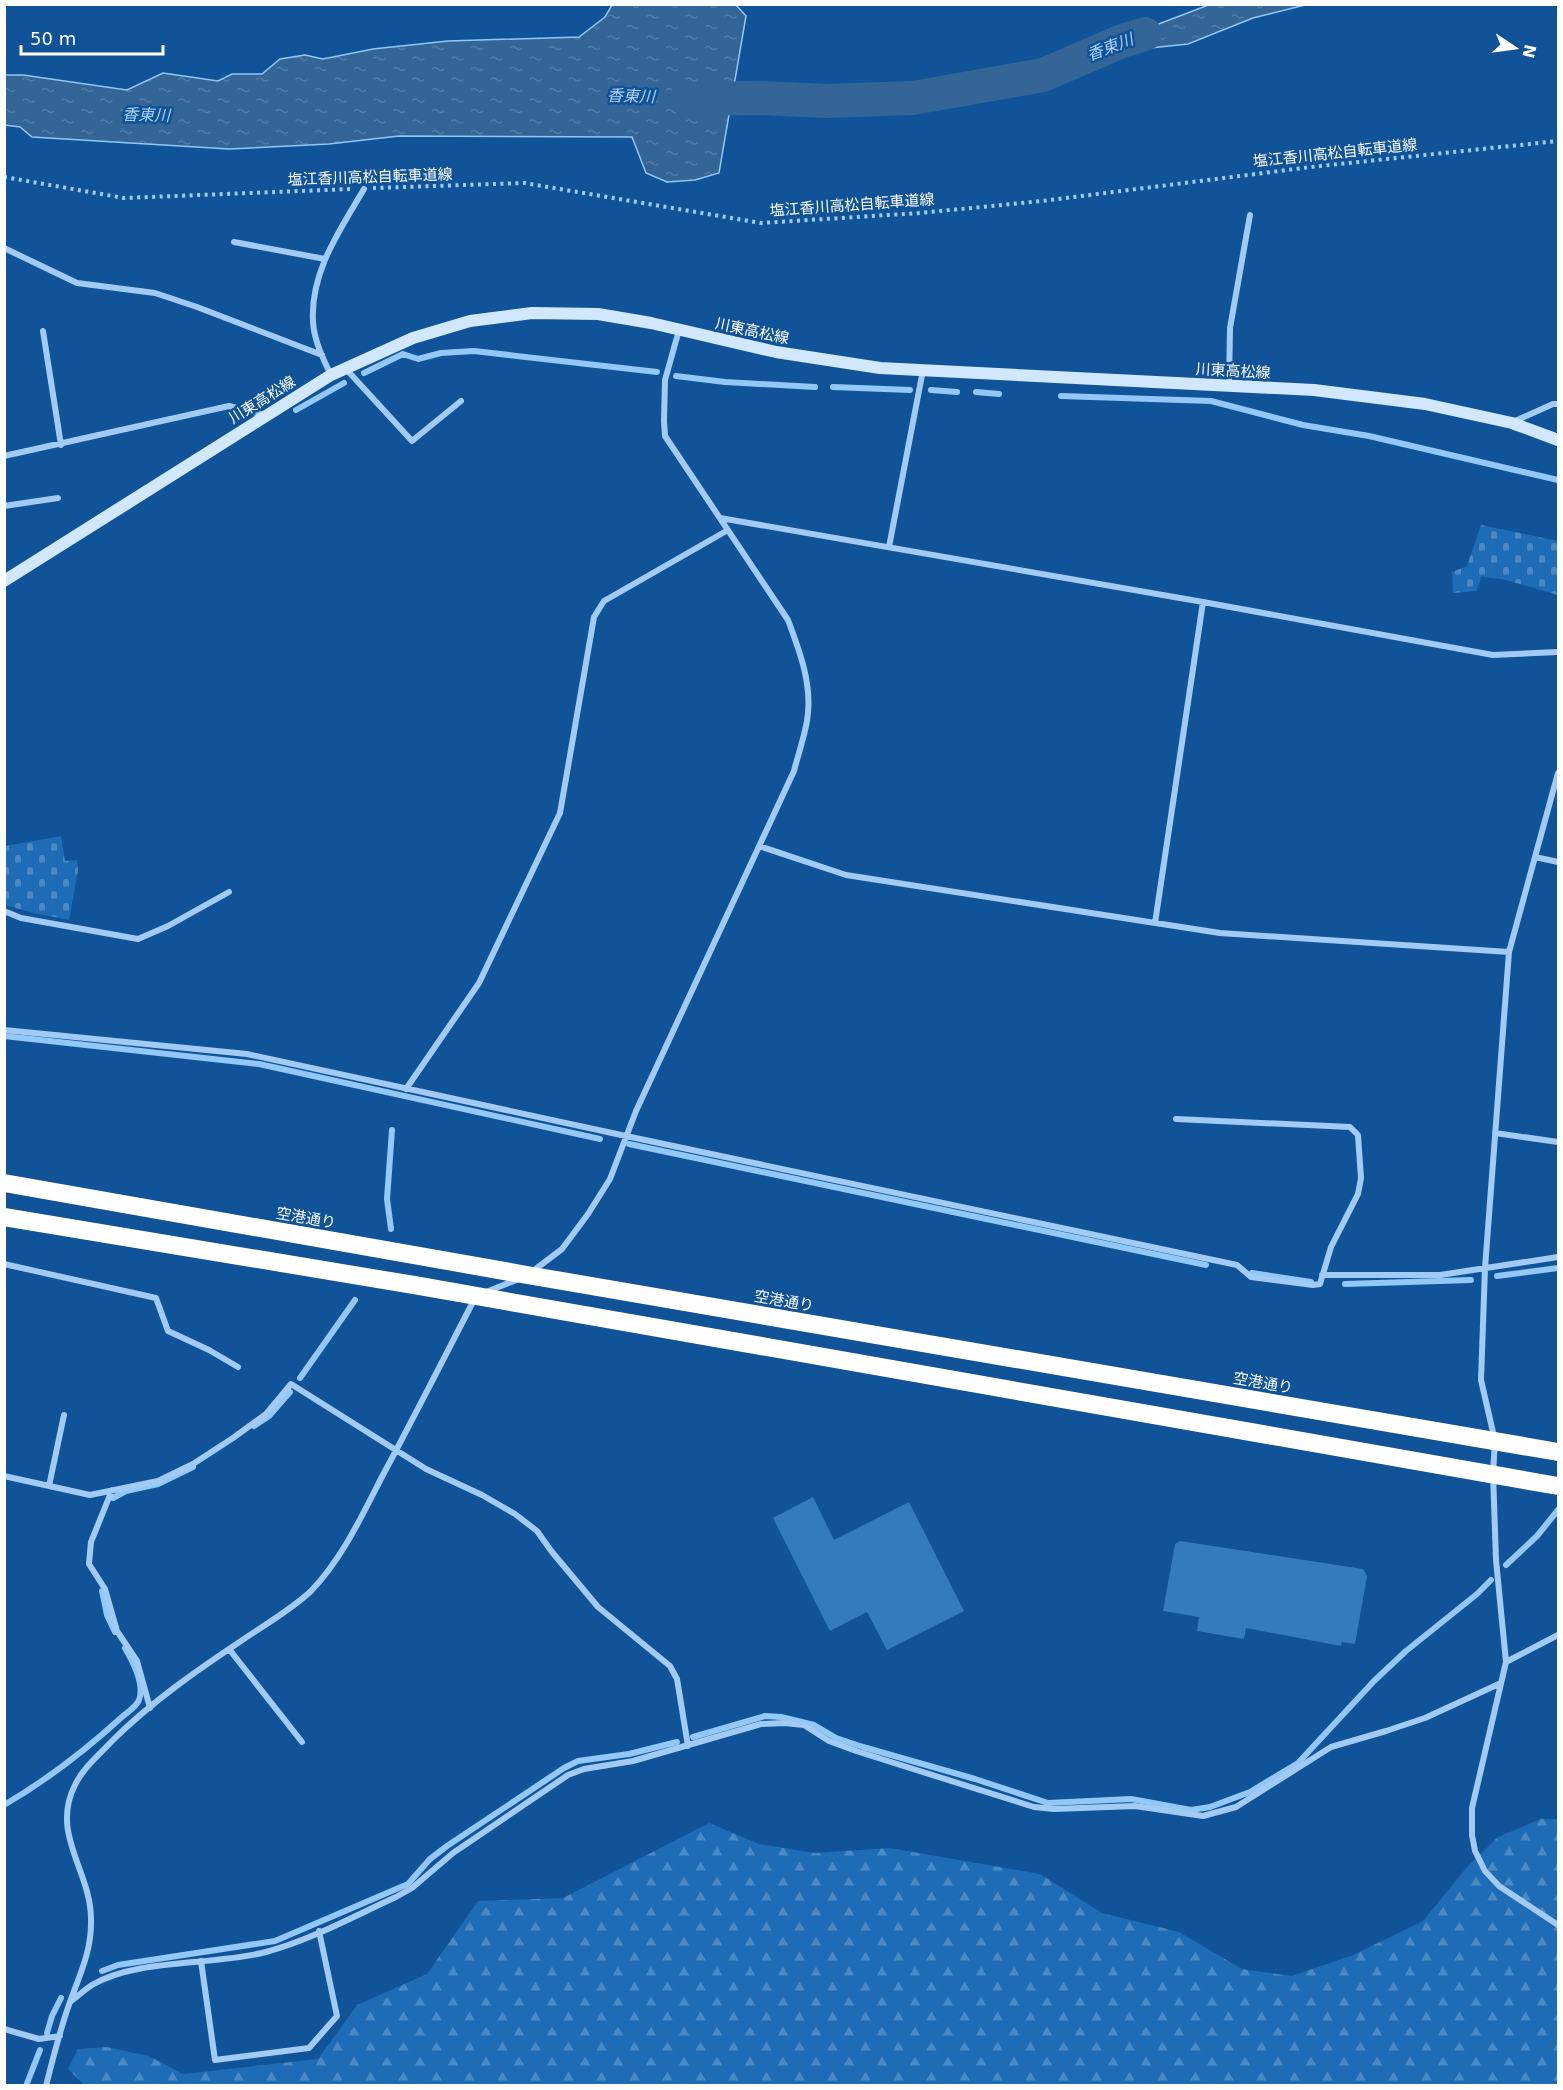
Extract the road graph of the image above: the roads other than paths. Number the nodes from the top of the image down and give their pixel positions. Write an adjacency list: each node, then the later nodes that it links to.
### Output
1 (364, 189): 5 (street)
2 (1250, 215): 12 (street)
3 (234, 242): 5 (street)
4 (4, 248): 8 (street)
5 (325, 259): 8 (street)
6 (679, 330): 9 (main road, 川東高松線); 10 (main road, 川東高松線); 22 (street)
7 (43, 331): 18 (street)
8 (322, 355): 11 (street)
9 (346, 368): 11 (main road, 川東高松線); 13 (street)
10 (923, 370): 12 (main road, 川東高松線); 24 (street)
11 (331, 375): 15 (main road, 川東高松線)
12 (1229, 385): 16 (main road, 川東高松線)
13 (461, 401)
14 (1558, 404): 16 (street)
15 (265, 416): 18 (street); 25 (main road, 川東高松線)
16 (1512, 423): 17 (main road, 川東高松線)
17 (1558, 440)
18 (62, 445): 19 (street)
19 (4, 456)
20 (58, 498): 21 (street)
21 (4, 506)
22 (720, 518): 23 (street); 24 (street)
23 (728, 530): 29 (street); 37 (street)
24 (890, 547): 26 (street)
25 (4, 581)
26 (1203, 602): 27 (street); 34 (street)
27 (1558, 652)
28 (1558, 773): 30 (street)
29 (759, 846): 34 (street); 40 (street)
30 (1535, 857): 31 (street); 35 (street)
31 (1558, 862)
32 (229, 892): 33 (street)
33 (4, 911)
34 (1155, 923): 35 (street)
35 (1509, 952): 39 (street)
36 (4, 1030): 37 (street)
37 (406, 1089): 40 (street)
38 (1176, 1119): 48 (street)
39 (1495, 1133): 41 (street); 46 (street)
40 (626, 1136): 47 (street); 48 (street)
41 (1558, 1142)
42 (4, 1183): 47 (highway, 空港通り)
43 (4, 1217): 49 (highway)
44 (1558, 1257): 46 (street)
45 (4, 1264): 50 (street)
46 (1485, 1268): 48 (street); 52 (street)
47 (527, 1275): 49 (street); 52 (highway, 空港通り)
48 (1322, 1275)
49 (476, 1296): 53 (street); 55 (highway)
50 (238, 1367)
51 (64, 1415): 57 (street)
52 (1495, 1441): 54 (highway, 空港通り); 55 (street)
53 (397, 1449): 59 (street); 61 (street); 66 (street)
54 (1558, 1452)
55 (1493, 1473): 58 (highway); 62 (street)
56 (4, 1476): 57 (street)
57 (49, 1486): 59 (street)
58 (1558, 1486)
59 (112, 1490): 64 (street)
60 (1558, 1635): 62 (street)
61 (229, 1649): 64 (street); 65 (street)
62 (1506, 1662): 63 (street)
63 (1501, 1683): 66 (street); 67 (street)
64 (150, 1708): 70 (street)
65 (303, 1742)
66 (688, 1746): 68 (street)
67 (1558, 1925)
68 (319, 1931): 69 (street); 69 (street)
69 (201, 1961): 70 (street)
70 (70, 2002): 72 (street)
71 (4, 2029): 72 (street)
72 (60, 2036): 73 (street)
73 (46, 2085)

